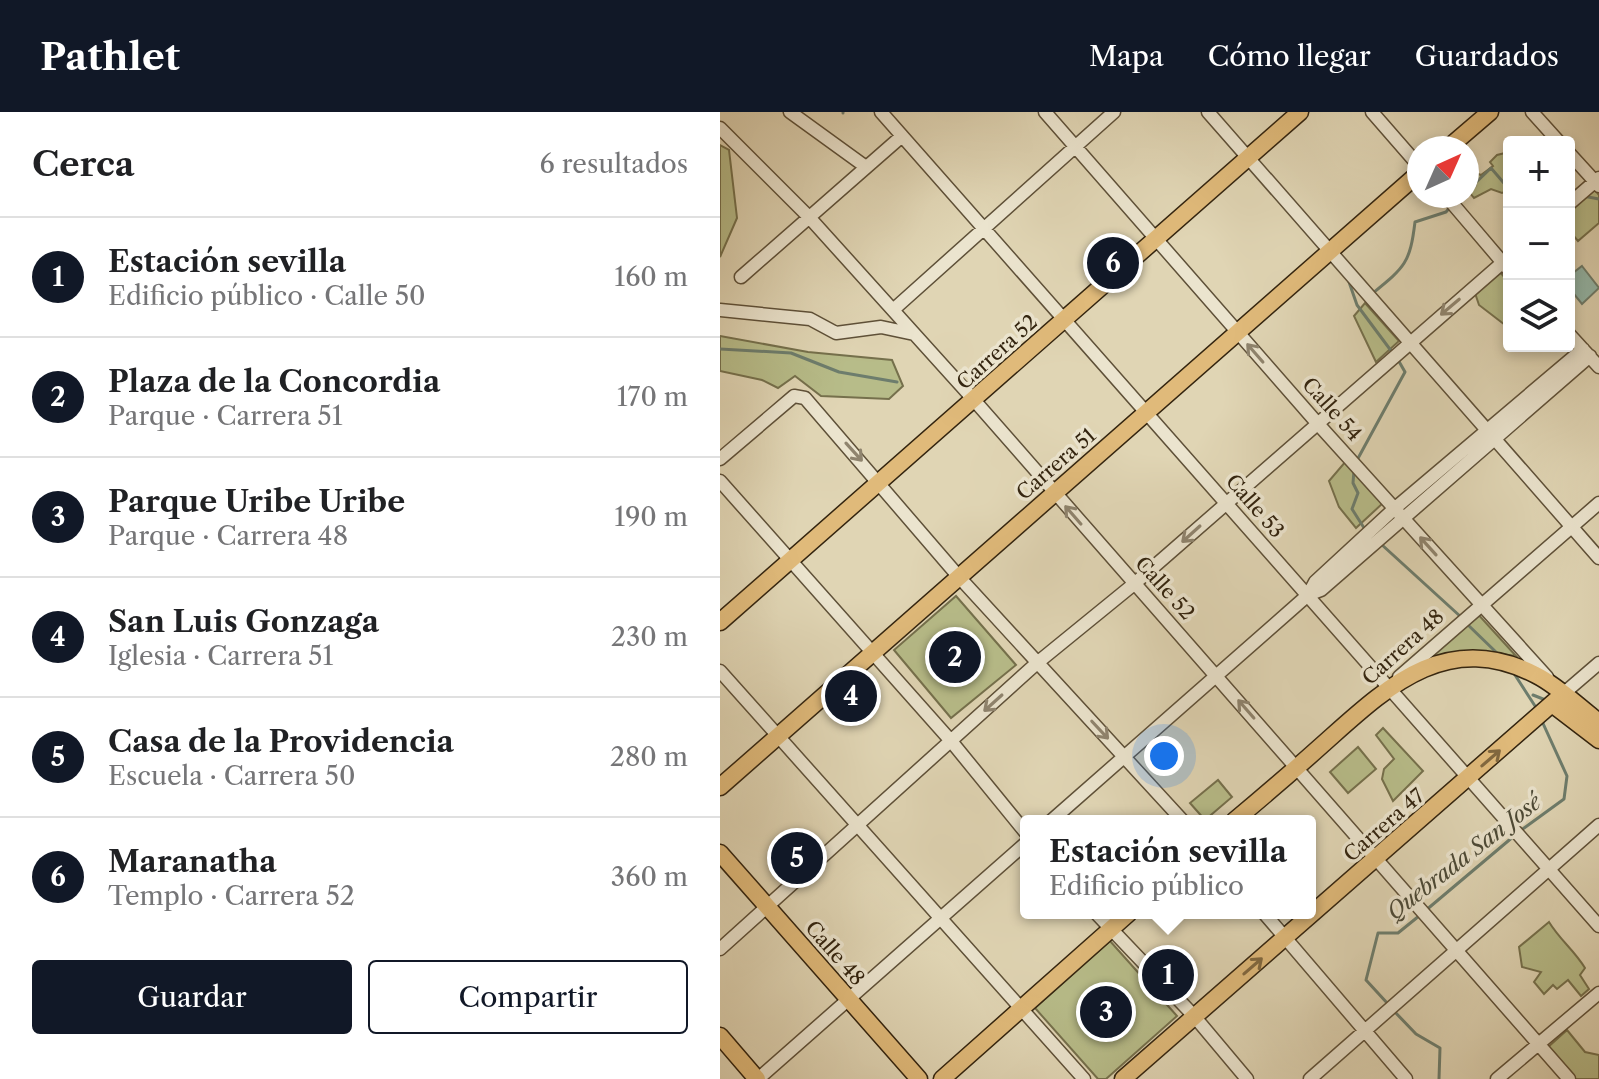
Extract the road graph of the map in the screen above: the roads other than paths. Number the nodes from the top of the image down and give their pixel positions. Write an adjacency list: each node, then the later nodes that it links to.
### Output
1 (790, 112): 18 (street)
2 (881, 112): 11 (street, Calle 53)
3 (1045, 112): 14 (street, Calle 54)
4 (1114, 112): 14 (street)
5 (1208, 112): 16 (street)
6 (1300, 112): 16 (main road, Carrera 52)
7 (1372, 112): 15 (street)
8 (1490, 112): 12 (main road)
9 (1532, 112): 13 (street)
10 (723, 129): 23 (street, Calle 52)
11 (902, 136): 18 (street); 24 (street, Calle 53)
12 (1462, 136)
13 (1554, 136)
14 (1076, 146): 24 (street); 25 (street, Calle 54)
15 (1407, 152)
16 (1247, 156): 25 (main road, Carrera 52); 26 (street)
17 (1575, 159): 19 (street)
18 (866, 167): 23 (street)
19 (1598, 182): 21 (street)
20 (1407, 184): 26 (main road, Carrera 51)
21 (1575, 199)
22 (1457, 208): 27 (street)
23 (808, 216): 29 (street); 31 (street, Calle 52)
24 (984, 229): 31 (street); 32 (street, Calle 53)
25 (1157, 240): 32 (main road, Carrera 52); 33 (street, Calle 54)
26 (1332, 252): 33 (main road, Carrera 51); 35 (street)
27 (1503, 259)
28 (1503, 266): 35 (street, one-way to 35)
29 (741, 277)
30 (720, 310): 34 (street)
31 (893, 310): 34 (street, Calle 52)
32 (1064, 319): 40 (main road, Carrera 52); 41 (street, Calle 53)
33 (1237, 332): 41 (main road, Carrera 51); 42 (street, Calle 54, one-way to 33)
34 (914, 334): 40 (street, Calle 52)
35 (1409, 341): 42 (street); 43 (street)
36 (1575, 342): 37 (street)
37 (1585, 355): 38 (street); 39 (street); 43 (street)
38 (1599, 367)
39 (1599, 374)
40 (974, 400): 46 (main road, Carrera 52); 47 (street, Calle 52)
41 (1146, 412): 47 (main road, Carrera 51); 48 (street, Calle 53)
42 (1318, 424): 48 (street); 50 (street, Calle 54)
43 (1491, 433): 50 (street); 51 (street)
44 (720, 459): 46 (street, one-way to 46)
45 (720, 481): 53 (street)
46 (880, 481): 53 (main road, Carrera 52); 54 (street)
47 (1054, 492): 54 (main road, Carrera 51); 55 (street, Calle 52, one-way to 47)
48 (1226, 503): 55 (street, one-way to 55); 56 (street, Calle 53)
49 (1599, 503): 51 (street, Carrera 48)
50 (1399, 514): 56 (street); 57 (street, Calle 54, one-way to 50)
51 (1572, 526): 52 (street); 57 (street, Carrera 48)
52 (1599, 558)
53 (789, 561): 58 (main road, Carrera 52); 59 (street)
54 (959, 577): 59 (main road, Carrera 51); 60 (street)
55 (1134, 584): 60 (street); 63 (street, Calle 52)
56 (1308, 595): 63 (street); 64 (street, Calle 53)
57 (1480, 605): 64 (street, Carrera 48); 65 (street, Calle 54)
58 (720, 622)
59 (874, 655): 67 (main road, Carrera 51); 69 (street)
60 (1037, 663): 69 (street, one-way to 69); 70 (street, one-way to 70)
61 (1599, 663): 65 (street, Carrera 47)
62 (720, 671): 67 (street)
63 (1216, 674): 70 (street); 71 (street, Calle 52, one-way to 63)
64 (1388, 687): 65 (main road); 71 (main road, Carrera 48); 72 (street, Calle 53)
65 (1558, 699): 66 (main road, Calle 54); 68 (main road, Calle 54); 72 (main road, Carrera 47, one-way to 65)
66 (1599, 722)
67 (778, 736): 73 (main road, Carrera 51); 78 (street)
68 (1599, 740)
69 (951, 741): 78 (street); 79 (street)
70 (1124, 755): 74 (street); 75 (street)
71 (1297, 768): 76 (main road, Carrera 48); 82 (street, Calle 52)
72 (1468, 778): 82 (main road, Carrera 47); 83 (street, Calle 53)
73 (720, 787)
74 (1058, 815)
75 (1178, 815)
76 (1241, 815)
77 (1599, 825): 83 (street)
78 (859, 826): 84 (street); 86 (street)
79 (1020, 826)
80 (1020, 848): 86 (street)
81 (720, 853): 84 (main road, Calle 48)
82 (1377, 858): 85 (main road, Carrera 47); 95 (street, Calle 52)
83 (1549, 869): 91 (street, Calle 53); 95 (street)
84 (768, 907): 94 (street); 97 (main road, Calle 48)
85 (1316, 911)
86 (941, 918): 97 (street); 98 (street)
87 (1101, 919): 92 (street)
88 (1123, 919): 92 (main road)
89 (1270, 919): 93 (street)
90 (1307, 919): 93 (main road, Carrera 47)
91 (1599, 926)
92 (1111, 930): 98 (main road); 99 (street)
93 (1286, 937): 99 (main road, Carrera 47, one-way to 93); 100 (street)
94 (720, 949)
95 (1456, 951): 100 (street); 102 (street, Calle 52)
96 (1599, 993): 102 (street)
97 (849, 999): 103 (street); 104 (main road, Calle 48)
98 (1023, 1008): 105 (main road); 106 (street)
99 (1194, 1016): 107 (main road, Carrera 47); 108 (street)
100 (1364, 1031): 109 (street); 110 (street)
101 (720, 1036): 103 (main road)
102 (1538, 1044): 111 (street); 112 (street, Calle 52)
103 (758, 1079)
104 (919, 1079)
105 (942, 1079)
106 (1084, 1079)
107 (1123, 1079)
108 (1247, 1079)
109 (1310, 1079)
110 (1406, 1079)
111 (1497, 1079)
112 (1569, 1079)

